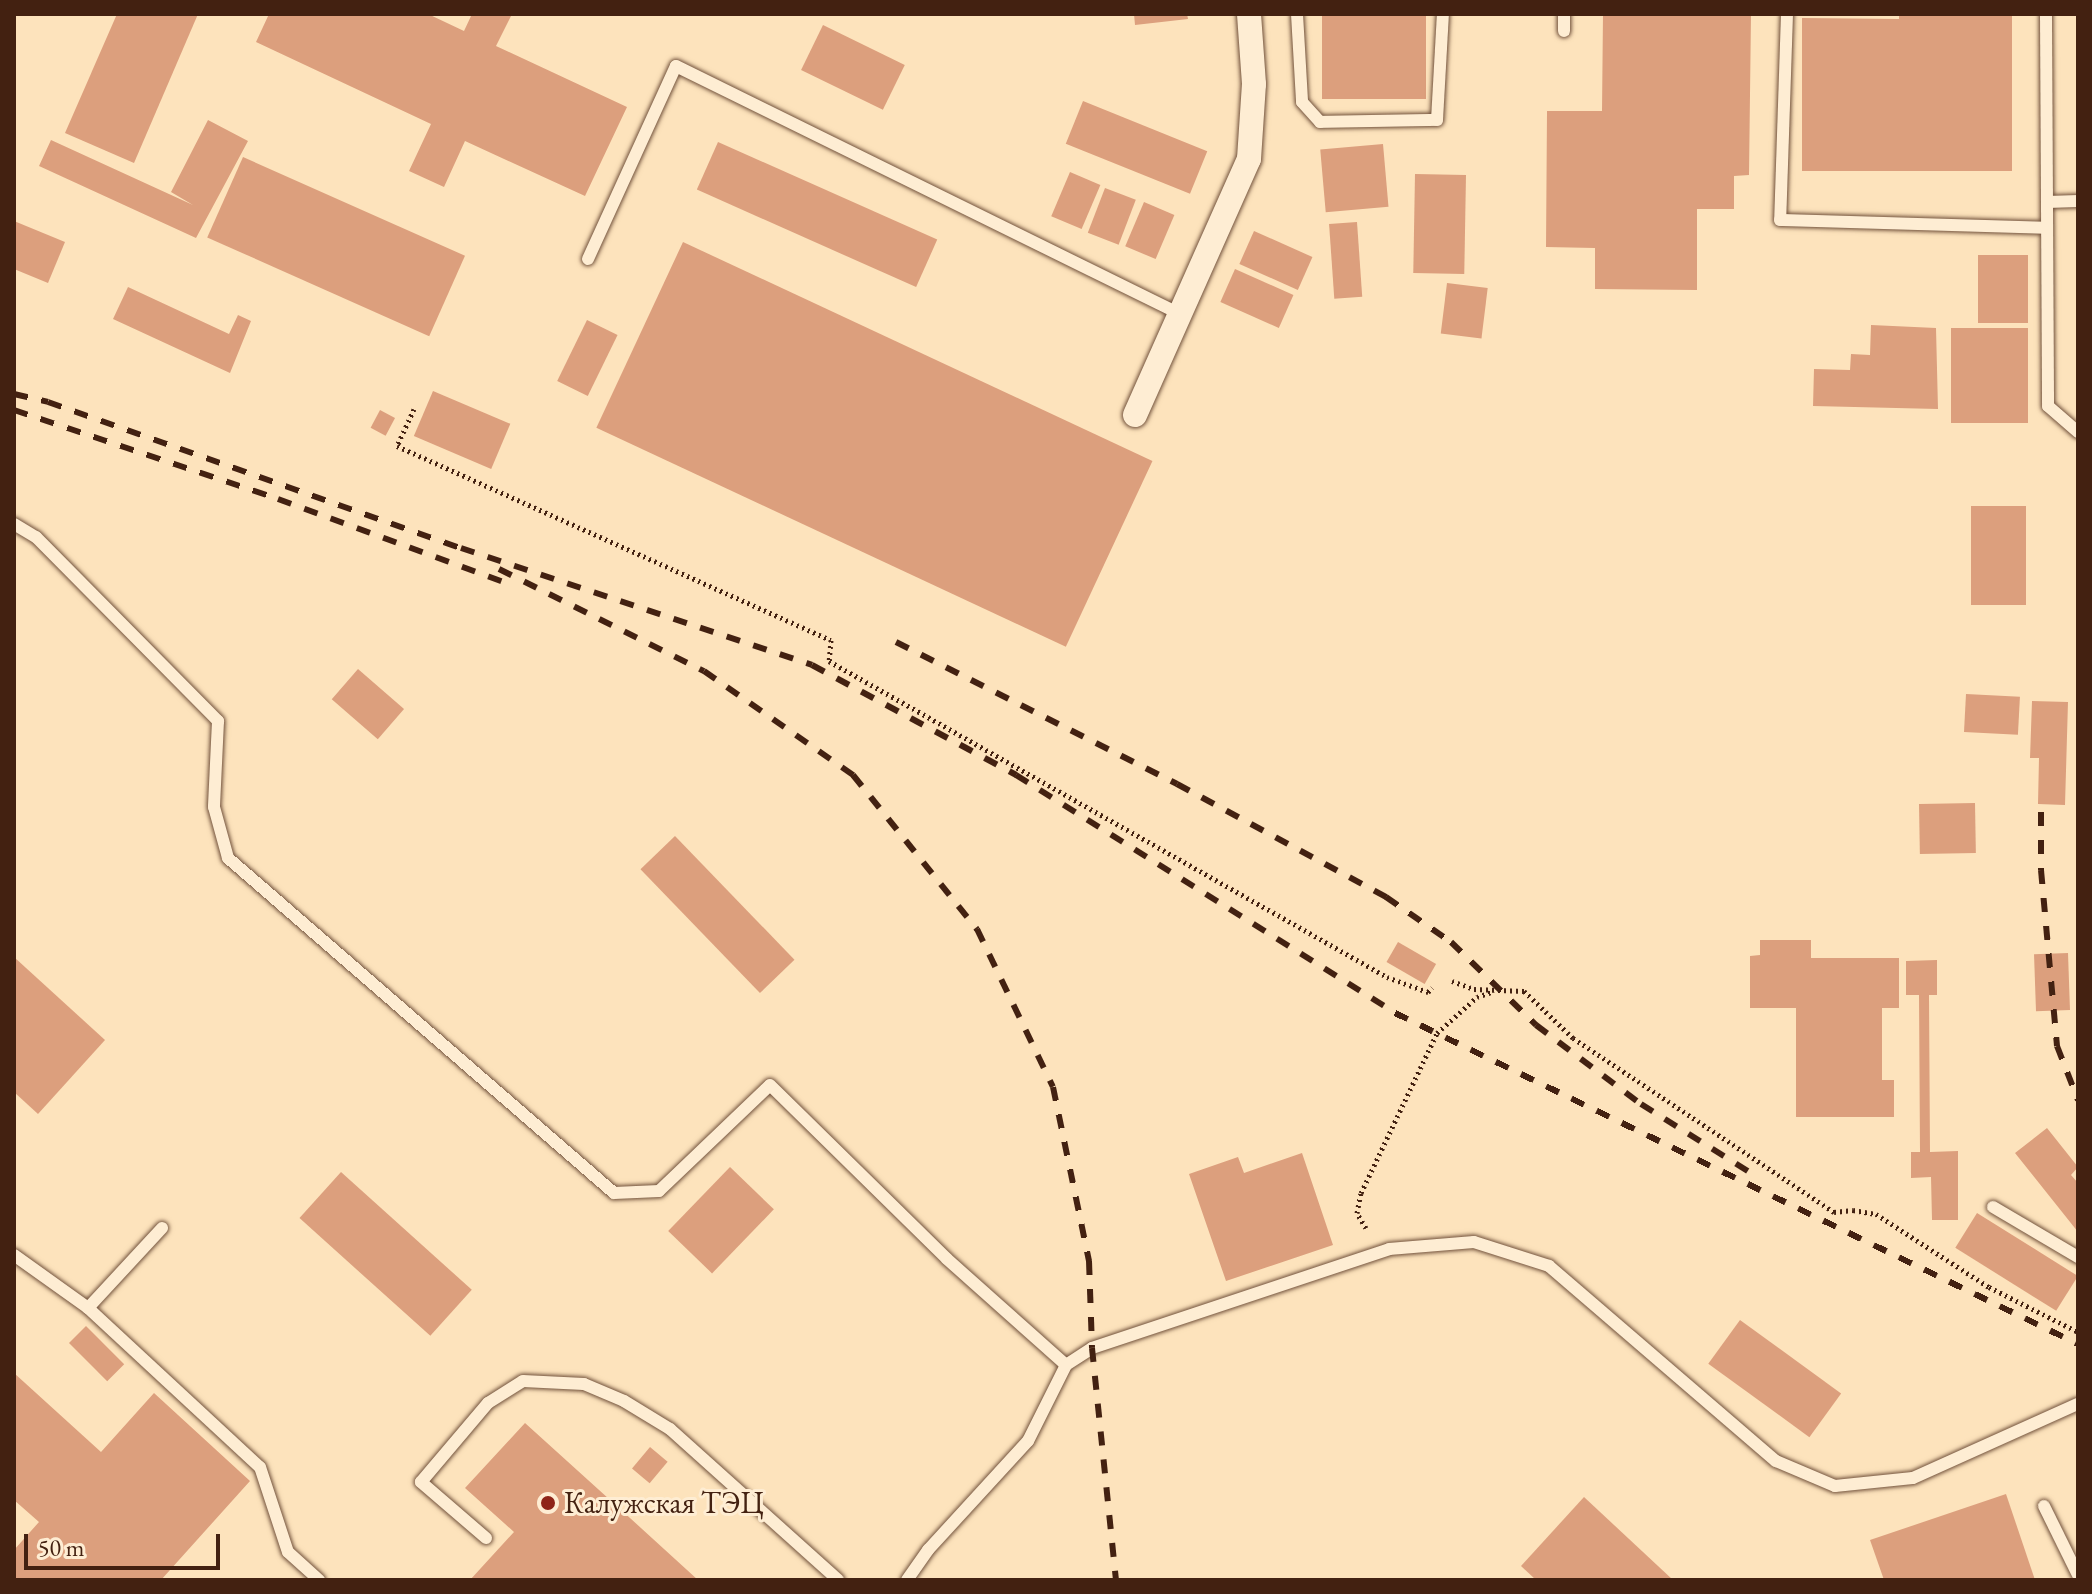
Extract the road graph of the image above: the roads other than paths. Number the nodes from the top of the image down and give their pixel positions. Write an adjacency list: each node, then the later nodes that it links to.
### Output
1 (1249, 14): 12 (street)
2 (1297, 14): 3 (lane)
3 (1443, 14)
4 (1564, 14): 7 (lane)
5 (1787, 14): 10 (lane)
6 (2046, 14): 9 (lane)
7 (1564, 31)
8 (2078, 201): 9 (lane)
9 (2047, 202): 10 (lane)
10 (2047, 228): 14 (lane)
11 (588, 259): 12 (lane)
12 (1180, 314): 13 (street)
13 (1135, 415)
14 (2078, 432)
15 (14, 524): 21 (lane)
16 (1993, 1207): 19 (lane)
17 (162, 1228): 20 (lane)
18 (14, 1255): 20 (lane)
19 (2078, 1257)
20 (88, 1308): 26 (lane)
21 (1066, 1365): 22 (lane); 28 (lane)
22 (2078, 1404)
23 (2044, 1506): 25 (lane)
24 (486, 1538): 27 (lane)
25 (2078, 1575)
26 (319, 1580)
27 (838, 1580)
28 (907, 1580)

